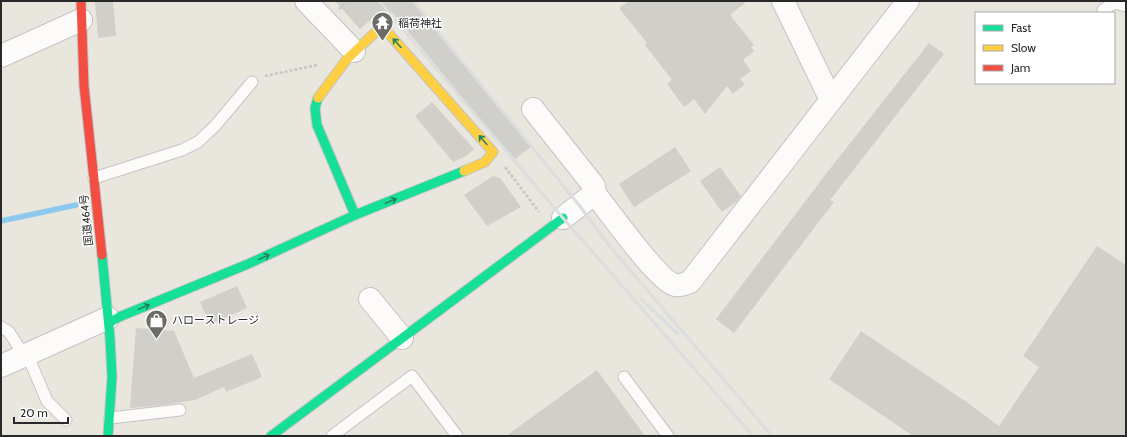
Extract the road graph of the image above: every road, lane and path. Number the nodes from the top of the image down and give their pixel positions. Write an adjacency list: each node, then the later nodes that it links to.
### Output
1 (306, 1): 7 (street)
2 (783, 1): 11 (street)
3 (908, 1): 11 (street)
4 (1126, 6): 5 (lane)
5 (1103, 10)
6 (81, 11): 8 (street); 14 (main road, 国道464号)
7 (354, 52): 13 (main road, one-way to 7); 16 (main road)
8 (1, 56)
9 (317, 65): 10 (path)
10 (252, 82): 14 (lane)
11 (831, 100): 15 (street)
12 (533, 109): 15 (street)
13 (496, 156): 16 (main road, one-way to 13); 17 (path)
14 (94, 178): 19 (main road, 国道464号)
15 (595, 194): 17 (street)
16 (355, 215): 19 (main road, one-way to 16)
17 (556, 223): 21 (main road)
18 (370, 299): 21 (street)
19 (108, 320): 22 (street); 26 (main road, 国道464号)
20 (1, 327): 22 (lane)
21 (402, 338): 29 (main road)
22 (27, 354): 23 (street); 27 (lane)
23 (1, 366)
24 (624, 377): 32 (lane)
25 (180, 410): 26 (lane)
26 (110, 418): 28 (main road, 国道464号)
27 (66, 420)
28 (108, 436)
29 (271, 436)
30 (332, 436): 31 (lane)
31 (457, 436)
32 (668, 436)

